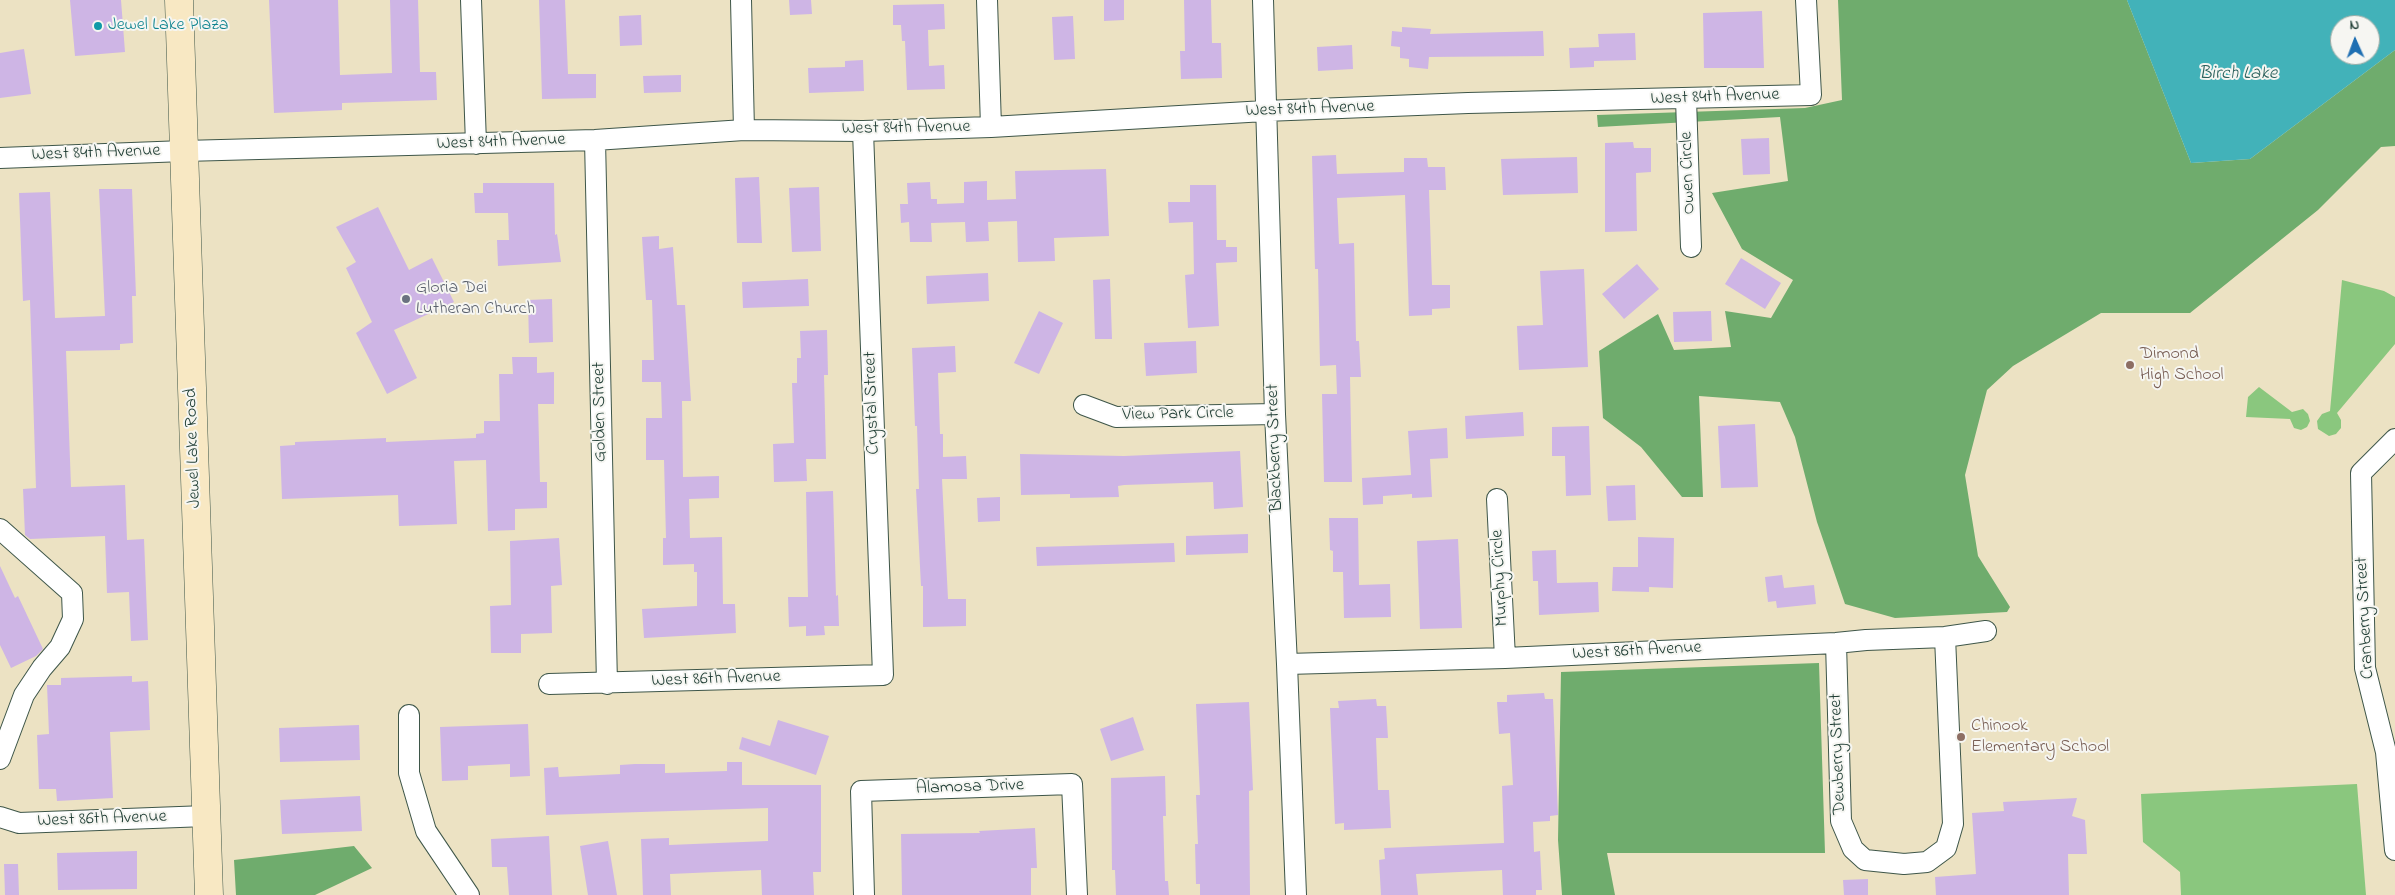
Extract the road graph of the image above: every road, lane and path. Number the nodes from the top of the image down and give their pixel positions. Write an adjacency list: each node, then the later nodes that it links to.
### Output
1 (179, 0): 14 (main road, Jewel Lake Road)
2 (471, 0): 13 (street)
3 (741, 0): 10 (street)
4 (987, 0): 9 (street)
5 (1263, 0): 8 (street, Blackberry Street)
6 (1806, 0): 7 (street, West 84th Avenue)
7 (1686, 99): 8 (street, West 84th Avenue); 16 (street, Owen Circle)
8 (1265, 111): 9 (street, West 84th Avenue); 18 (street, Blackberry Street)
9 (991, 127): 11 (street, West 84th Avenue)
10 (744, 130): 11 (street, West 84th Avenue); 12 (street, West 84th Avenue)
11 (863, 131): 27 (street, Crystal Street)
12 (595, 140): 13 (street, West 84th Avenue); 29 (street, Golden Street)
13 (476, 144): 14 (street, West 84th Avenue)
14 (184, 151): 15 (street, West 84th Avenue); 32 (main road, Jewel Lake Road)
15 (2, 162)
16 (1692, 247)
17 (1084, 406): 18 (street, View Park Circle)
18 (1275, 414): 26 (street, Blackberry Street)
19 (2395, 439): 34 (street, Cranberry Street)
20 (1497, 499): 25 (street, Murphy Circle)
21 (0, 529): 31 (street)
22 (1986, 631): 23 (street, West 86th Avenue)
23 (1945, 637): 24 (street, West 86th Avenue); 24 (street, Dewberry Street)
24 (1836, 643): 25 (street, West 86th Avenue)
25 (1505, 658): 26 (street, West 86th Avenue)
26 (1287, 664): 39 (street, Blackberry Street)
27 (883, 675): 29 (street, West 86th Avenue)
28 (549, 684): 29 (street, West 86th Avenue)
29 (606, 684)
30 (409, 715): 36 (street)
31 (0, 759)
32 (206, 816): 33 (street, West 86th Avenue); 35 (main road, Jewel Lake Road)
33 (0, 817)
34 (2395, 850)
35 (210, 895)
36 (469, 895)
37 (864, 895): 38 (street, Alamosa Drive)
38 (1077, 895)
39 (1296, 895)

